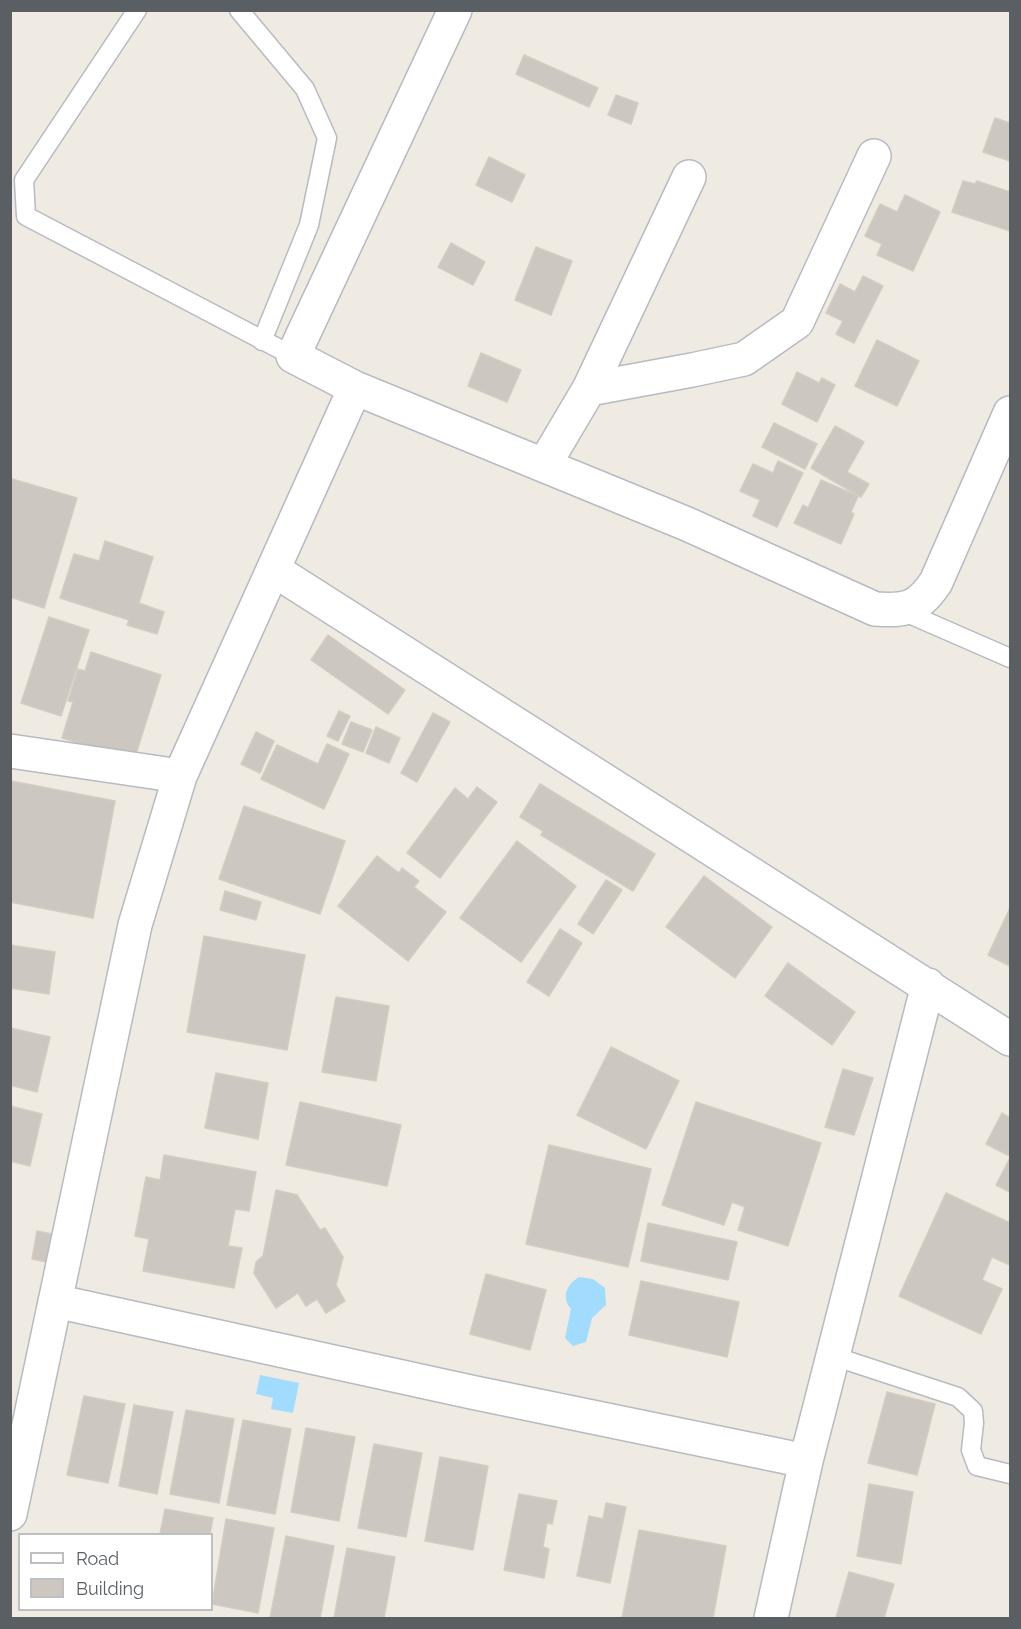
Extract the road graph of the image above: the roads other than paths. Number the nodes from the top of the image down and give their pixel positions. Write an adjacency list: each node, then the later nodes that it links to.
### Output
1 (137, 10): 6 (lane)
2 (239, 10): 6 (lane)
3 (455, 10): 7 (street)
4 (874, 156): 9 (street)
5 (689, 177): 9 (street)
6 (262, 341): 7 (lane)
7 (293, 356): 8 (street)
8 (355, 388): 11 (street); 12 (street)
9 (589, 389): 11 (street)
10 (1011, 412): 13 (street)
11 (544, 465): 13 (street)
12 (274, 570): 16 (street); 17 (street)
13 (900, 610): 14 (lane)
14 (1011, 658)
15 (10, 751): 16 (street)
16 (180, 776): 19 (street)
17 (927, 985): 18 (street); 20 (street)
18 (1011, 1039)
19 (55, 1301): 21 (street); 23 (street)
20 (833, 1356): 21 (street); 22 (lane)
21 (806, 1461): 24 (street)
22 (1011, 1474)
23 (10, 1514)
24 (771, 1618)

